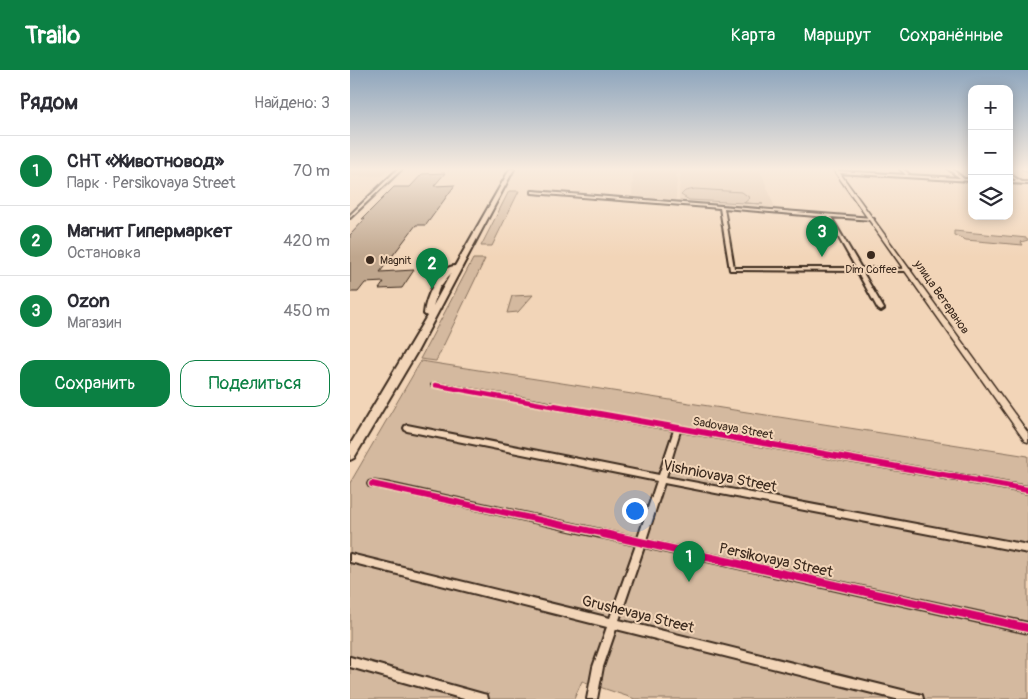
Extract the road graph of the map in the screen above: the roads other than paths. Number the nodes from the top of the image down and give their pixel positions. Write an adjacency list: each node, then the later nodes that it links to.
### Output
1 (369, 198): 9 (street)
2 (492, 198): 19 (highway)
3 (496, 198): 20 (highway)
4 (609, 198): 7 (street)
5 (857, 198): 10 (street, улица Ветеранов)
6 (858, 198): 17 (street, улица Ветеранов)
7 (722, 208): 8 (street); 11 (street)
8 (829, 216): 10 (street); 11 (street)
9 (350, 217)
10 (872, 219): 12 (street, улица Ветеранов)
11 (860, 270): 12 (street); 13 (street)
12 (909, 270): 18 (street, улица Ветеранов)
13 (881, 309)
14 (435, 385): 16 (street, Sadovaya Street)
15 (407, 428): 21 (street, Vishniovaya Street)
16 (678, 428): 21 (street); 23 (street, Sadovaya Street)
17 (1028, 435)
18 (1028, 439)
19 (350, 447)
20 (350, 456)
21 (661, 479): 24 (street); 25 (street, Vishniovaya Street)
22 (372, 484): 24 (street, Persikovaya Street)
23 (1028, 490)
24 (641, 543): 27 (street); 28 (street, Persikovaya Street)
25 (1028, 549)
26 (350, 558): 27 (street, Grushevaya Street)
27 (612, 623): 31 (street); 32 (street, Grushevaya Street)
28 (1028, 628)
29 (350, 662): 30 (street)
30 (483, 699)
31 (592, 699)
32 (918, 699)

